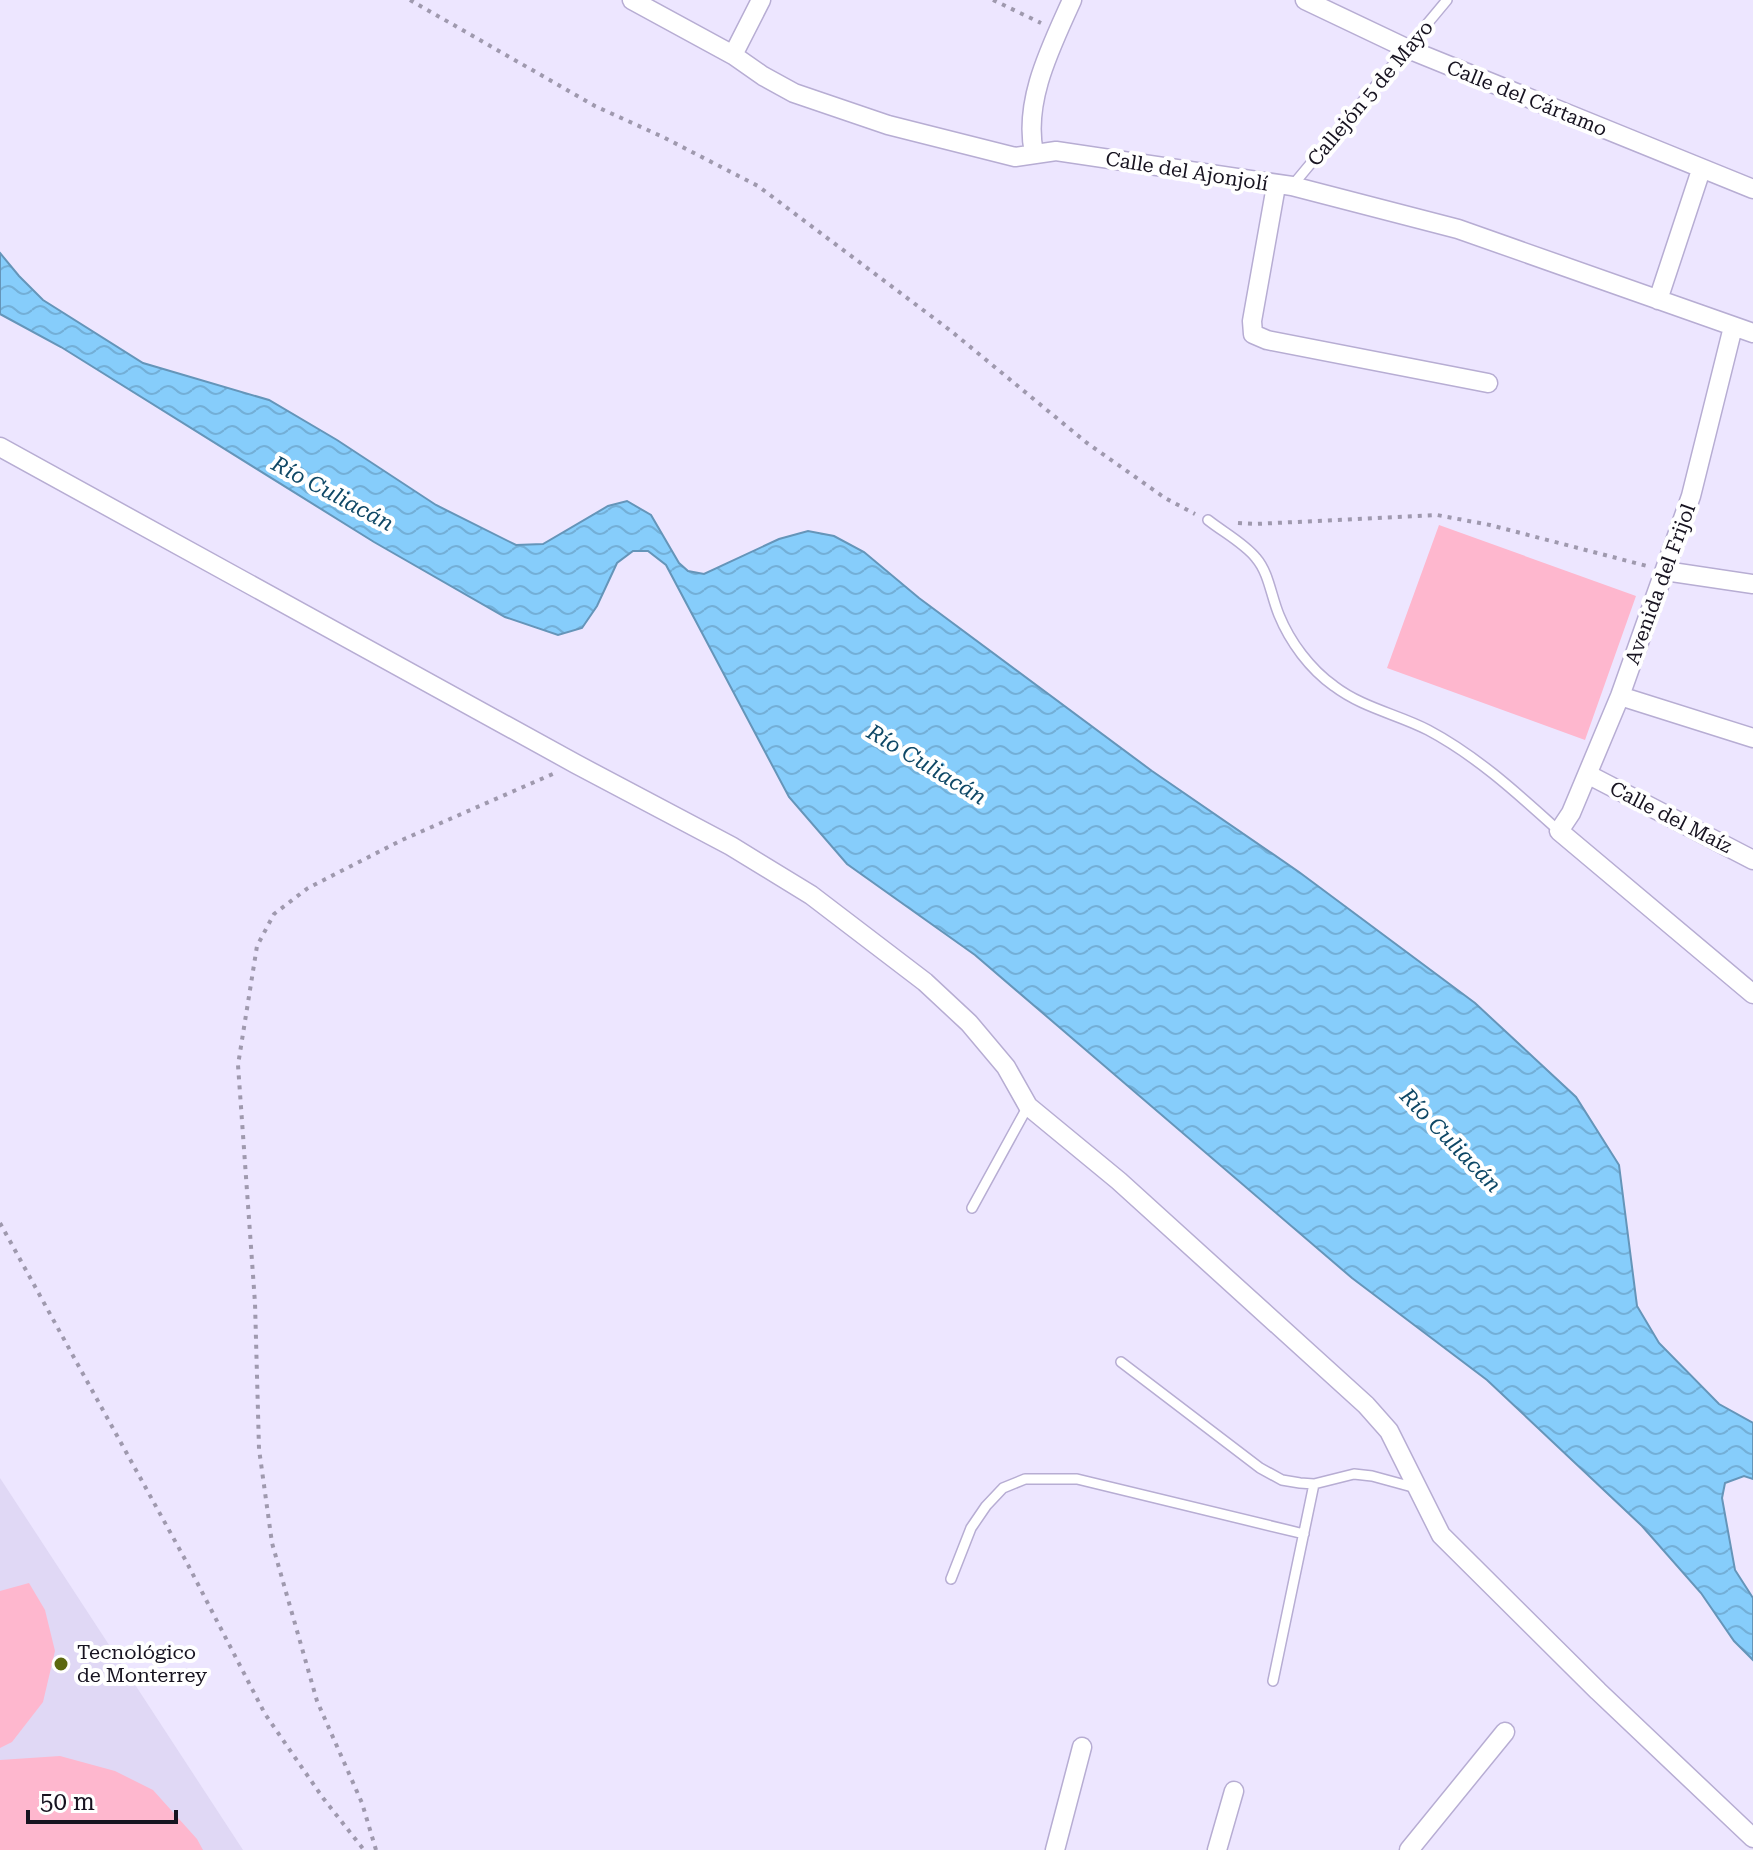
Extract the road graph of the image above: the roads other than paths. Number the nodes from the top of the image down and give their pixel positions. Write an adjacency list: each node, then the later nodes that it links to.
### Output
1 (632, 0): 7 (street, Calle del Ajonjolí)
2 (761, 0): 7 (street)
3 (1072, 0): 8 (street)
4 (1305, 0): 6 (street, Calle del Cártamo)
5 (1447, 0): 6 (lane, Callejón 5 de Mayo)
6 (1408, 49): 9 (street, Calle del Cártamo); 10 (lane, Callejón 5 de Mayo)
7 (733, 55): 8 (street, Calle del Ajonjolí)
8 (1034, 153): 10 (street, Calle del Ajonjolí)
9 (1701, 170): 11 (street, Calle del Cártamo); 12 (street)
10 (1284, 186): 12 (street, Calle del Ajonjolí); 15 (street)
11 (1753, 189)
12 (1658, 300): 13 (street, Calle del Ajonjolí)
13 (1733, 327): 14 (street, Calle del Ajonjolí); 18 (street, Avenida del Frijol)
14 (1753, 333)
15 (1488, 383)
16 (0, 447): 26 (street)
17 (1208, 520): 23 (lane)
18 (1665, 571): 19 (street); 20 (street, Avenida del Frijol)
19 (1753, 584)
20 (1620, 696): 21 (street); 22 (street, Avenida del Frijol)
21 (1753, 738)
22 (1589, 775): 23 (street, Avenida del Frijol); 24 (street, Calle del Maíz)
23 (1559, 831): 25 (street)
24 (1753, 860)
25 (1753, 994)
26 (1028, 1106): 27 (lane); 30 (street)
27 (972, 1208)
28 (1121, 1362): 29 (lane)
29 (1314, 1484): 30 (lane); 31 (lane)
30 (1419, 1489): 37 (street)
31 (1304, 1534): 32 (lane); 33 (lane)
32 (951, 1579)
33 (1273, 1681)
34 (1505, 1732): 40 (street)
35 (1082, 1747): 38 (street)
36 (1234, 1791): 39 (street)
37 (1753, 1838)
38 (1055, 1850)
39 (1217, 1850)
40 (1409, 1850)

